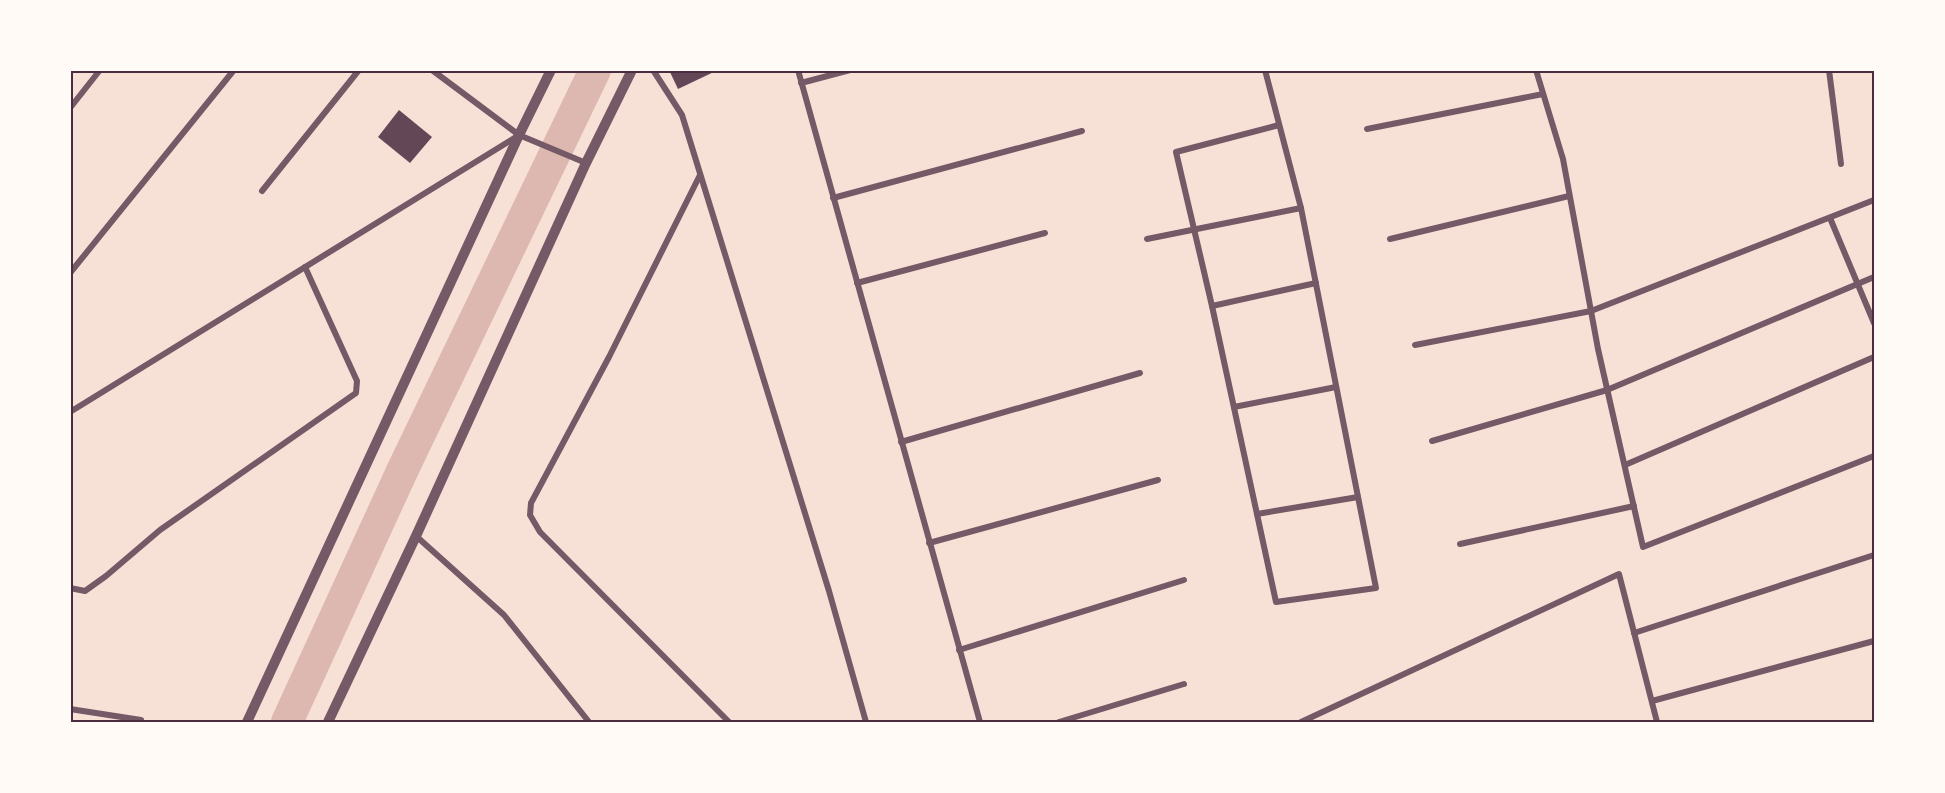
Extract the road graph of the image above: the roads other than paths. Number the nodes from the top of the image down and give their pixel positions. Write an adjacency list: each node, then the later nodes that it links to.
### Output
1 (100, 70): 15 (street)
2 (234, 70): 34 (street)
3 (360, 70): 23 (street)
4 (432, 70): 19 (street)
5 (551, 70): 19 (street)
6 (632, 70): 20 (street)
7 (653, 70): 22 (street)
8 (798, 70): 13 (street)
9 (850, 70): 13 (street)
10 (1265, 70): 16 (street)
11 (1536, 70): 14 (street)
12 (1829, 70): 21 (street)
13 (801, 83): 25 (street)
14 (1543, 94): 17 (street); 24 (street)
15 (70, 108)
16 (1279, 124): 27 (street); 29 (street)
17 (1367, 129)
18 (1082, 131): 25 (street)
19 (519, 135): 20 (street); 33 (street); 70 (street)
20 (586, 164): 57 (street)
21 (1841, 164)
22 (700, 175): 73 (street); 74 (street)
23 (262, 191)
24 (1569, 196): 32 (street); 40 (street)
25 (833, 198): 36 (street)
26 (1875, 200): 28 (street)
27 (1301, 208): 29 (street); 37 (street)
28 (1830, 218): 38 (street); 40 (street)
29 (1194, 228): 31 (street); 39 (street)
30 (1045, 233): 36 (street)
31 (1147, 239)
32 (1390, 239)
33 (305, 267): 48 (street); 62 (street)
34 (70, 273)
35 (1875, 277): 38 (street)
36 (857, 283): 50 (street)
37 (1316, 283): 39 (street); 45 (street)
38 (1858, 284): 41 (street); 46 (street)
39 (1212, 306): 47 (street)
40 (1591, 311): 42 (street); 46 (street)
41 (1875, 323)
42 (1415, 345)
43 (1875, 357): 52 (street)
44 (1140, 373): 50 (street)
45 (1336, 387): 47 (street); 54 (street)
46 (1607, 390): 49 (street); 52 (street)
47 (1234, 407): 56 (street)
48 (70, 412)
49 (1432, 441)
50 (901, 442): 58 (street)
51 (1875, 456): 55 (street)
52 (1625, 465): 55 (street)
53 (1158, 480): 58 (street)
54 (1358, 497): 56 (street); 56 (street)
55 (1634, 506): 59 (street)
56 (1257, 514)
57 (416, 536): 71 (street); 72 (street)
58 (929, 543): 65 (street)
59 (1460, 544)
60 (1875, 555): 63 (street)
61 (1184, 580): 65 (street)
62 (70, 588)
63 (1634, 633): 67 (street); 77 (street)
64 (1875, 641): 67 (street)
65 (959, 650): 75 (street)
66 (1184, 684): 76 (street)
67 (1652, 701): 78 (street)
68 (70, 709): 69 (street)
69 (141, 720)
70 (247, 723)
71 (328, 723)
72 (589, 723)
73 (729, 723)
74 (866, 723)
75 (980, 723)
76 (1059, 723)
77 (1301, 723)
78 (1657, 723)

